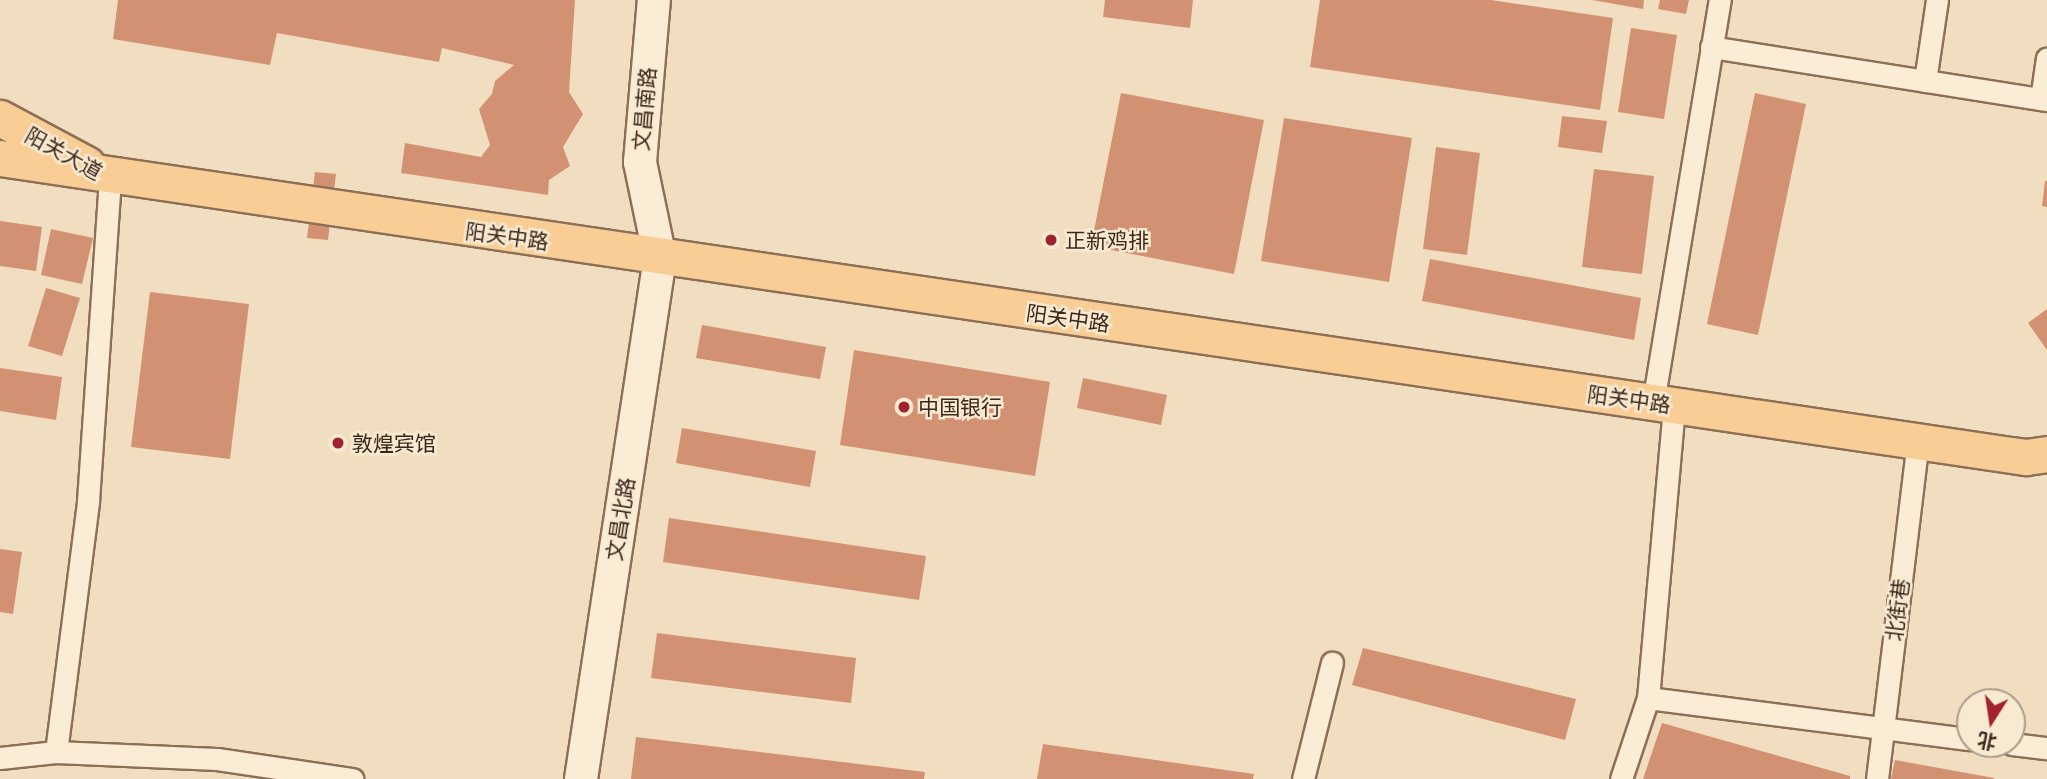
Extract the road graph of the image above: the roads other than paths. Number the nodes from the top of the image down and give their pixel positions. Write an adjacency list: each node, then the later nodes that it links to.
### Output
1 (654, 0): 11 (street, 文昌南路)
2 (1720, 0): 4 (street)
3 (1937, 0): 6 (street)
4 (1711, 47): 6 (street); 12 (street)
5 (2047, 58): 7 (street)
6 (1925, 81): 7 (street)
7 (2044, 100)
8 (0, 118): 10 (main road, 阳关大道)
9 (0, 158): 10 (main road, 阳关大道)
10 (110, 177): 11 (main road, 阳关中路); 21 (street)
11 (660, 258): 12 (main road, 阳关中路); 24 (street, 文昌北路)
12 (1663, 404): 13 (main road, 阳关中路); 16 (street)
13 (1918, 442): 14 (main road, 阳关中路); 17 (street, 北街巷)
14 (2040, 460)
15 (1332, 663): 25 (street)
16 (1648, 698): 17 (street); 26 (street)
17 (1881, 728): 18 (street); 27 (street, 北街巷)
18 (1956, 737)
19 (2026, 746): 20 (street)
20 (2047, 748)
21 (56, 752): 22 (street); 23 (street)
22 (0, 758)
23 (353, 779)
24 (581, 779)
25 (1303, 779)
26 (1621, 779)
27 (1877, 779)

